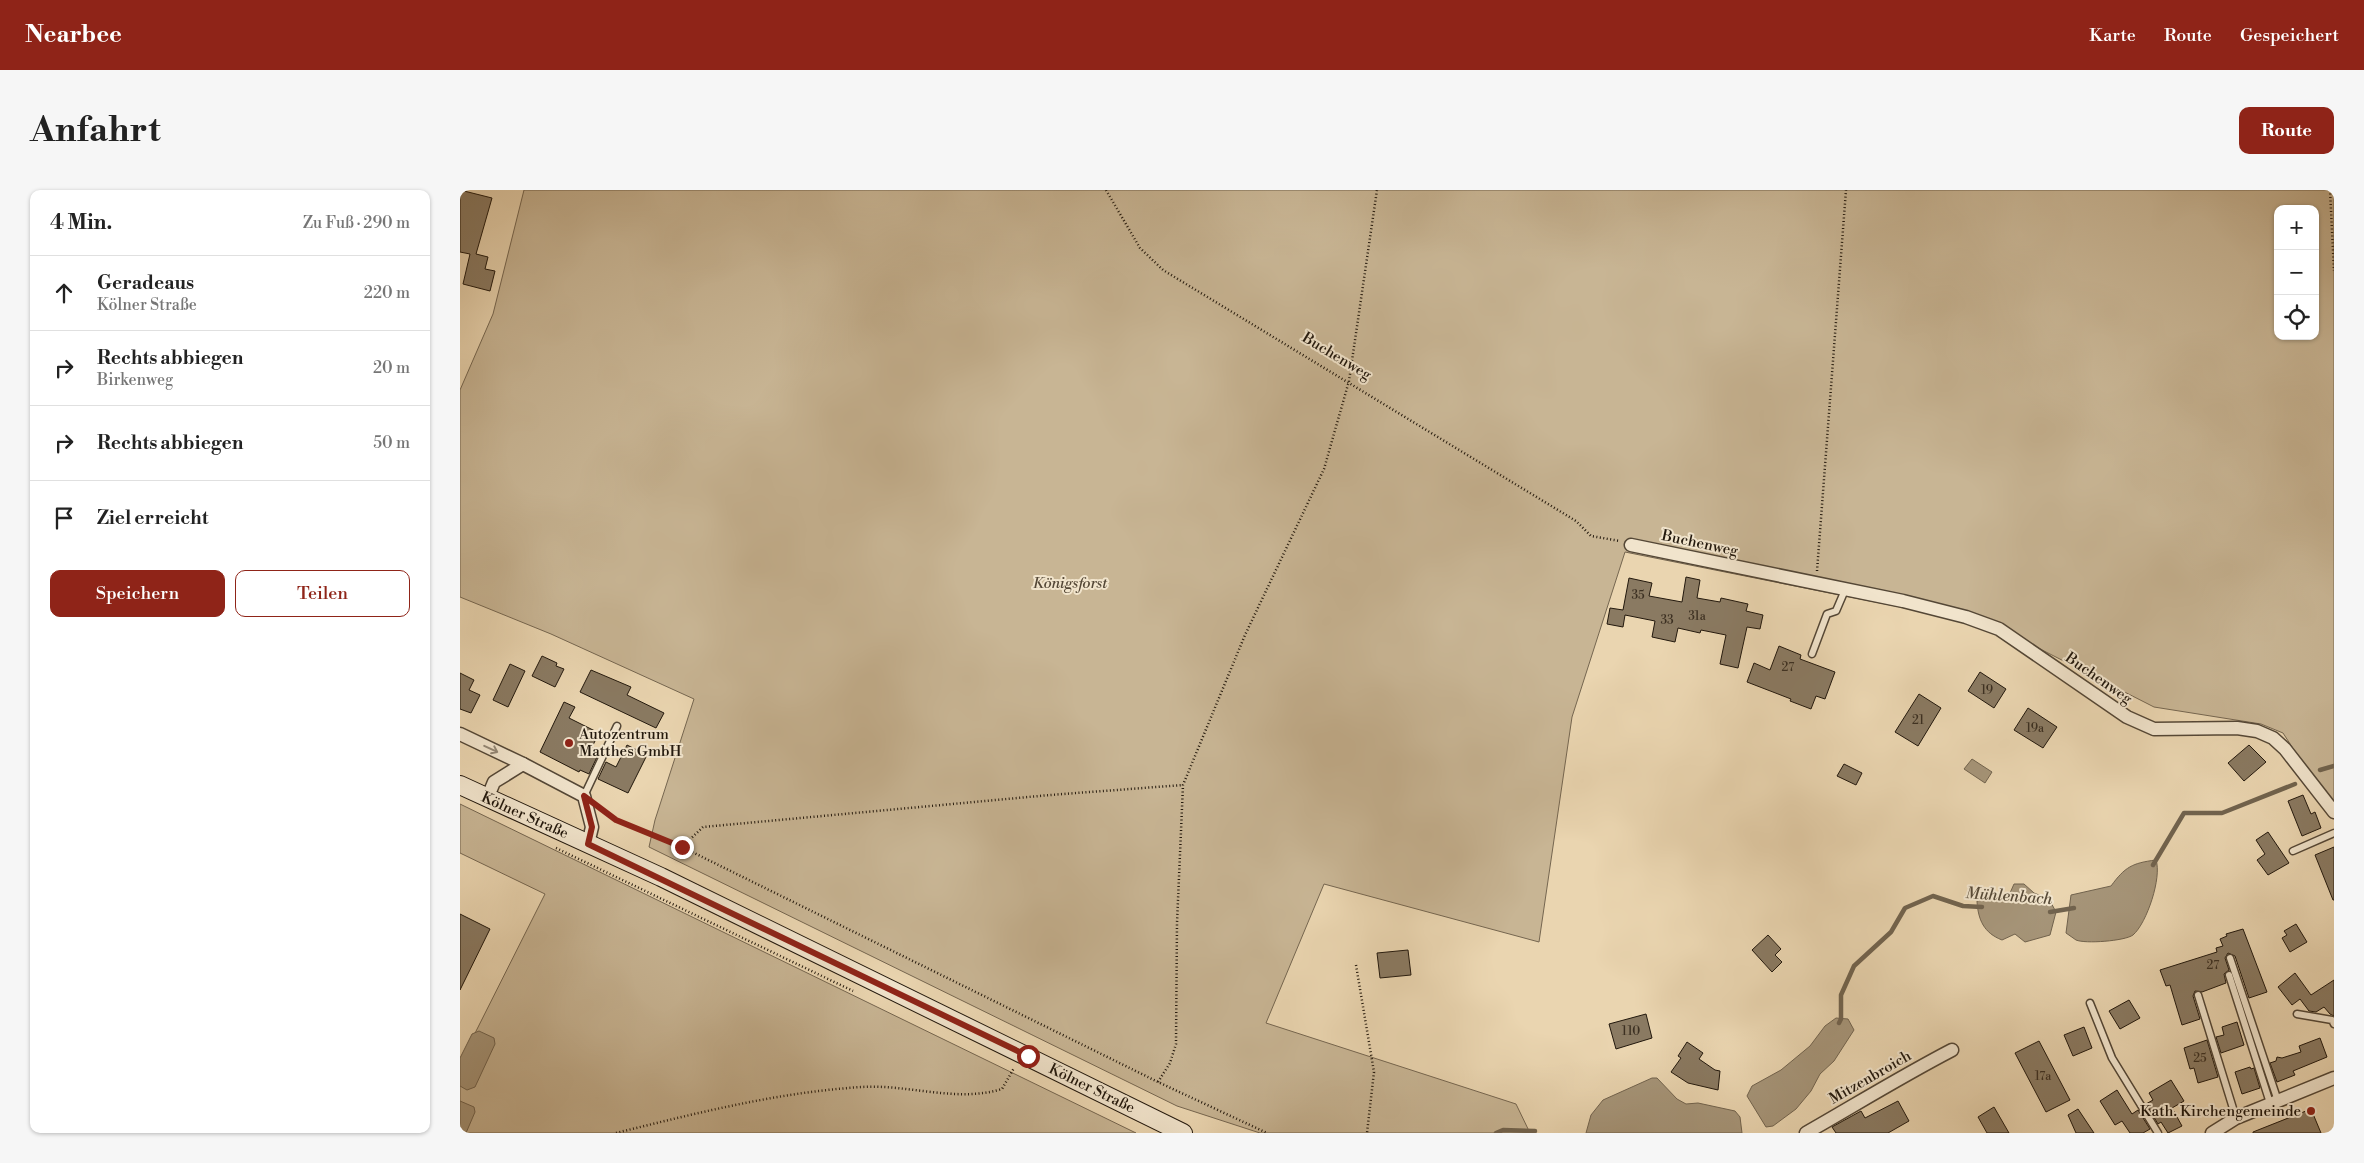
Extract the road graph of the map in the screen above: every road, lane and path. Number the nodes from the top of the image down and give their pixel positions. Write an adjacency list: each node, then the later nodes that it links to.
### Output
1 (1106, 190): 6 (path, Buchenweg)
2 (1377, 190): 6 (path)
3 (1846, 190): 8 (path)
4 (2330, 190): 5 (path)
5 (2334, 272)
6 (1349, 381): 7 (path, Buchenweg); 15 (path)
7 (1631, 545): 8 (street, Buchenweg)
8 (1816, 585): 9 (street, Buchenweg)
9 (1845, 590): 10 (lane); 18 (street, Buchenweg)
10 (1812, 654)
11 (618, 726): 16 (lane)
12 (460, 734): 13 (street, one-way to 13)
13 (522, 764): 16 (street); 17 (street)
14 (460, 785): 17 (main road, Kölner Straße)
15 (1183, 785): 22 (path); 35 (path)
16 (584, 796): 20 (street); 22 (path)
17 (487, 799): 20 (main road, Kölner Straße)
18 (2334, 812)
19 (2334, 833): 23 (lane)
20 (588, 844): 39 (main road, Kölner Straße)
21 (549, 845): 27 (path)
22 (682, 847): 35 (path)
23 (2293, 851)
24 (2230, 958): 36 (lane)
25 (1356, 965): 41 (path)
26 (2229, 975): 36 (lane)
27 (862, 995)
28 (2198, 995): 37 (lane)
29 (2090, 1003): 43 (lane)
30 (2296, 1014): 31 (lane)
31 (2334, 1024)
32 (1952, 1050): 42 (street, Mitzenbroich)
33 (1022, 1072): 38 (path)
34 (2334, 1078): 36 (street)
35 (1158, 1082): 40 (path)
36 (2274, 1102): 37 (street)
37 (2236, 1118): 44 (street)
38 (616, 1133)
39 (1183, 1133)
40 (1267, 1133)
41 (1368, 1133)
42 (1806, 1133)
43 (2158, 1133)
44 (2213, 1133)

